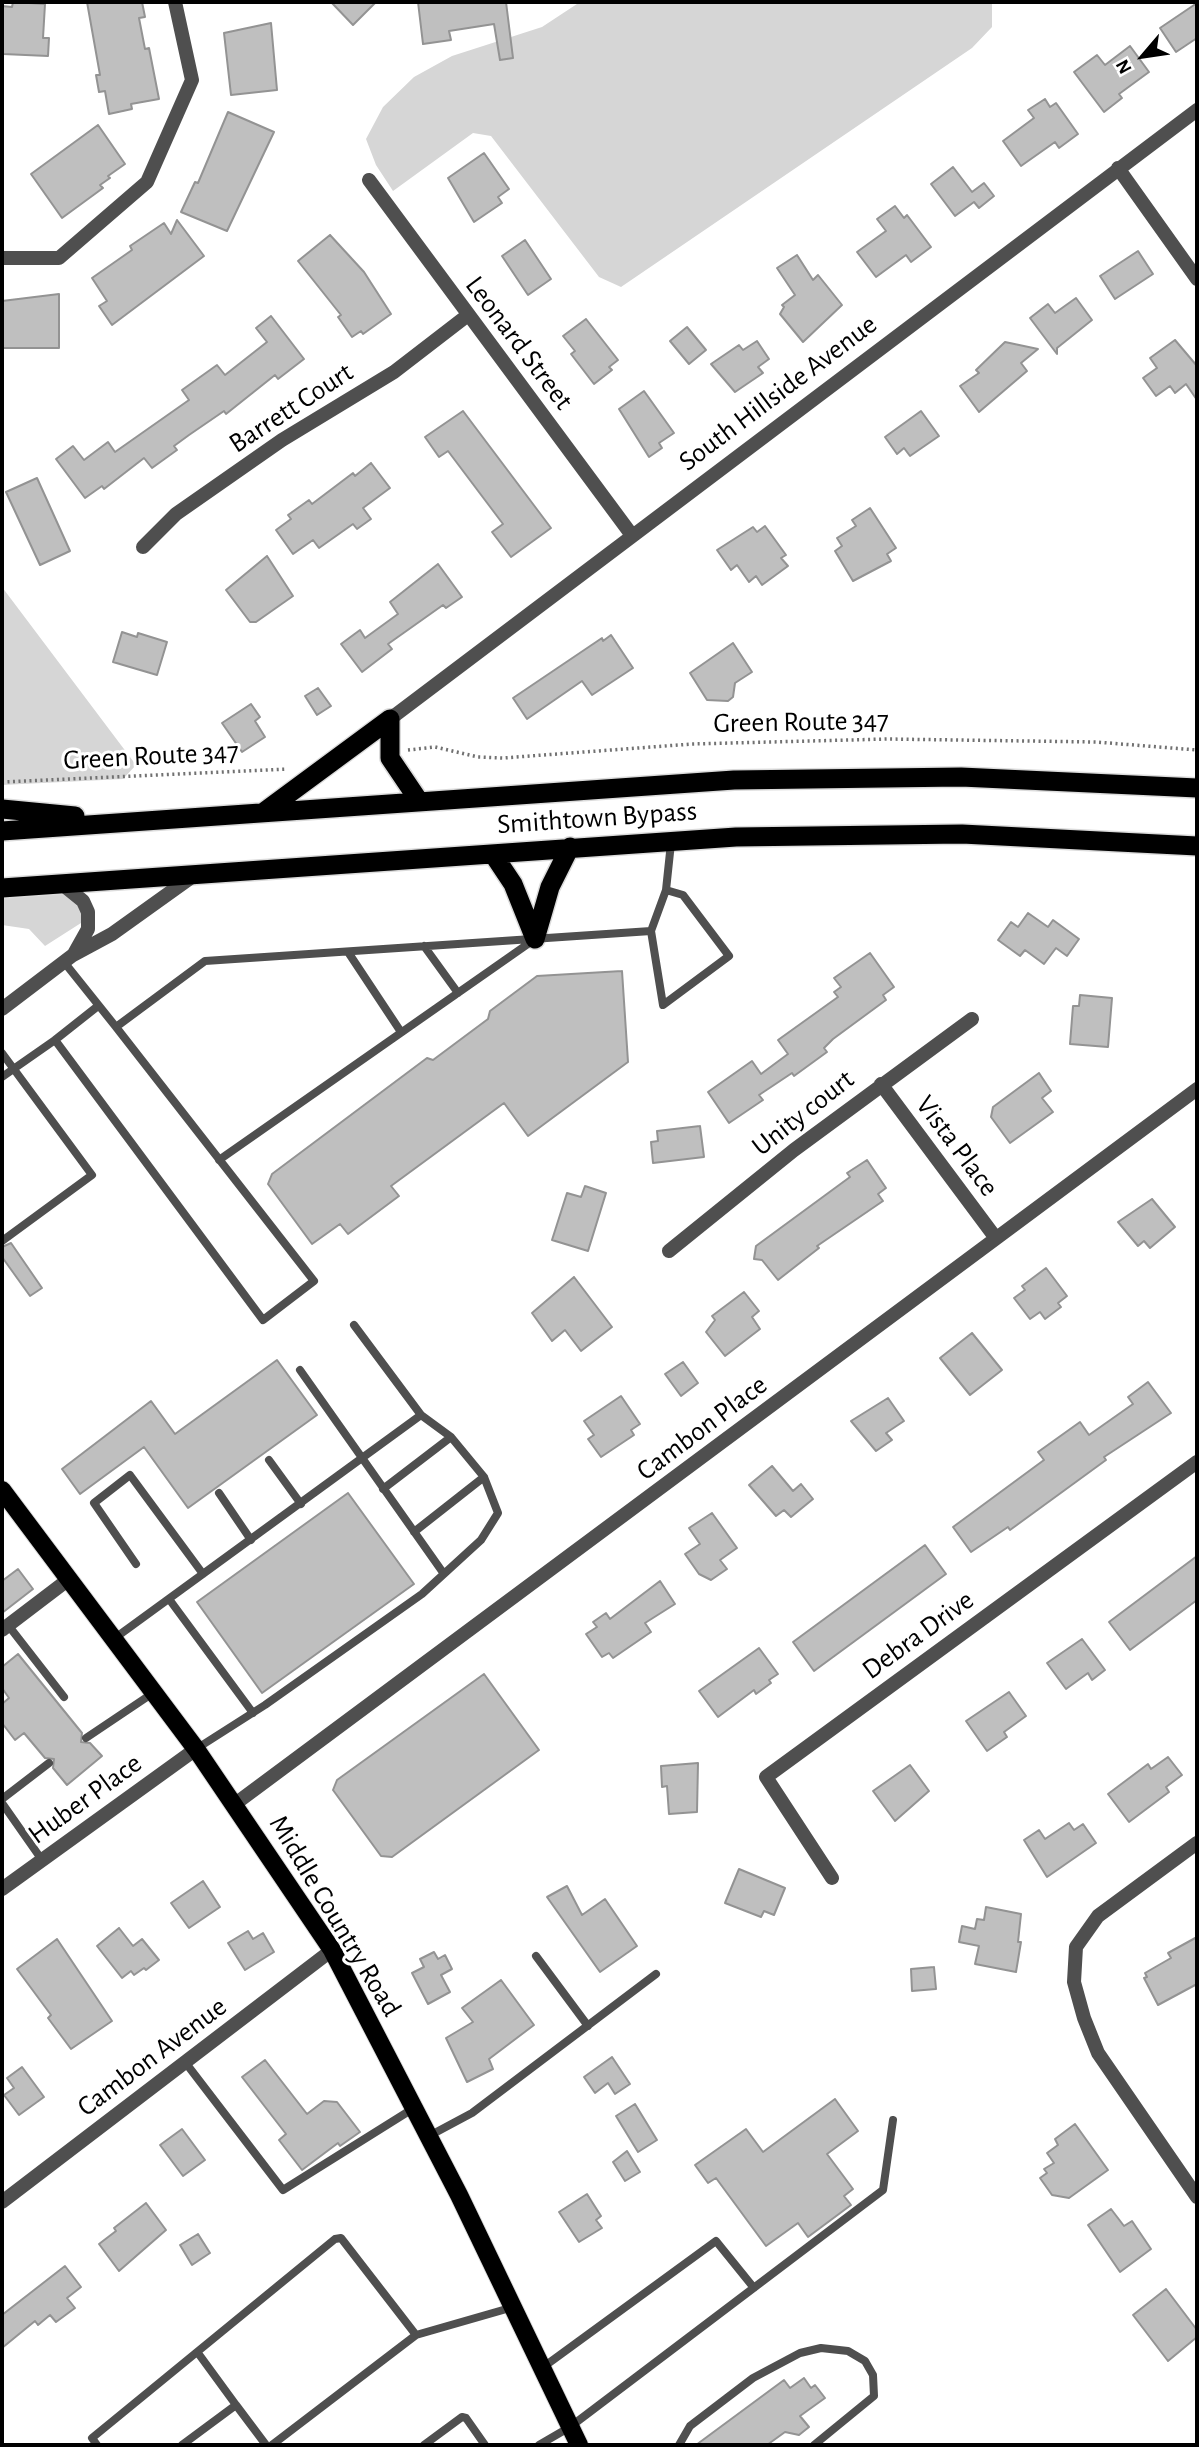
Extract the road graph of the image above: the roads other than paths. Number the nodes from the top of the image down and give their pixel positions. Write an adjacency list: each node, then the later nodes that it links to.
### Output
1 (175, 2): 5 (street)
2 (1197, 110): 3 (street, South Hillside Avenue)
3 (1118, 168): 6 (street); 8 (street, South Hillside Avenue)
4 (369, 180): 7 (street, Leonard Street)
5 (2, 258)
6 (1197, 279)
7 (468, 315): 8 (street, Leonard Street); 9 (street, Barrett Court)
8 (631, 534): 10 (street, South Hillside Avenue)
9 (144, 547)
10 (390, 719): 12 (highway); 14 (highway)
11 (1197, 788): 12 (highway, Smithtown Bypass)
12 (419, 801): 14 (highway, Smithtown Bypass)
13 (2, 809): 15 (highway)
14 (264, 812): 15 (highway, Smithtown Bypass)
15 (132, 822): 16 (highway, Smithtown Bypass)
16 (2, 831)
17 (671, 841): 18 (highway, Smithtown Bypass); 19 (highway, Smithtown Bypass); 24 (lane)
18 (1197, 846)
19 (570, 847): 20 (highway, Smithtown Bypass); 26 (highway)
20 (493, 854): 21 (highway, Smithtown Bypass); 26 (highway)
21 (195, 874): 22 (highway, Smithtown Bypass); 29 (street)
22 (62, 884): 23 (highway, Smithtown Bypass); 29 (street)
23 (2, 888)
24 (666, 890): 25 (lane); 25 (lane)
25 (651, 932): 26 (lane)
26 (535, 939): 27 (lane); 30 (lane)
27 (424, 946): 28 (lane); 30 (lane)
28 (348, 952): 34 (lane); 35 (lane)
29 (69, 959): 31 (lane); 32 (street)
30 (458, 993): 35 (lane)
31 (99, 1006): 34 (lane); 36 (lane)
32 (2, 1009)
33 (972, 1019): 40 (street, Unity court)
34 (116, 1027): 42 (lane)
35 (401, 1032): 42 (lane)
36 (55, 1040): 38 (lane); 42 (lane)
37 (2, 1053): 38 (lane)
38 (14, 1068): 39 (lane); 44 (lane)
39 (2, 1077)
40 (881, 1084): 43 (street, Vista Place); 45 (street, Unity court)
41 (1197, 1089): 43 (street, Cambon Place)
42 (219, 1160)
43 (995, 1237): 74 (street, Cambon Place)
44 (2, 1241)
45 (668, 1251)
46 (354, 1325): 48 (lane)
47 (300, 1370): 51 (lane)
48 (421, 1415): 49 (lane); 51 (lane)
49 (451, 1437): 53 (lane); 54 (lane)
50 (269, 1460): 57 (lane)
51 (363, 1460): 54 (lane); 57 (lane)
52 (1197, 1462): 77 (street, Debra Drive)
53 (484, 1477): 58 (lane); 62 (lane)
54 (383, 1489): 58 (lane)
55 (2, 1490): 63 (main road, Middle Country Road)
56 (219, 1493): 59 (lane)
57 (301, 1504): 59 (lane)
58 (414, 1532): 62 (lane)
59 (251, 1540): 61 (lane)
60 (136, 1564): 61 (lane)
61 (203, 1574): 64 (lane)
62 (444, 1574): 69 (lane)
63 (69, 1579): 65 (street); 66 (main road, Middle Country Road)
64 (169, 1599): 66 (lane); 69 (lane)
65 (5, 1628): 68 (lane)
66 (114, 1638): 67 (main road, Middle Country Road)
67 (155, 1692): 70 (lane); 71 (main road, Middle Country Road)
68 (64, 1697)
69 (253, 1713): 71 (lane)
70 (86, 1738)
71 (196, 1749): 74 (main road, Middle Country Road); 76 (street, Huber Place)
72 (49, 1763): 73 (lane)
73 (2, 1801): 76 (lane)
74 (235, 1804): 79 (main road, Middle Country Road)
75 (1197, 1843): 87 (street)
76 (42, 1860): 78 (street, Huber Place)
77 (832, 1878)
78 (2, 1889)
79 (331, 1950): 83 (street, Cambon Avenue); 84 (main road, Middle Country Road)
80 (536, 1956): 82 (lane)
81 (656, 1974): 82 (lane)
82 (588, 2026): 86 (lane)
83 (186, 2062): 84 (lane); 88 (street, Cambon Avenue)
84 (414, 2108): 86 (main road, Middle Country Road)
85 (893, 2120): 89 (lane)
86 (429, 2136): 90 (main road, Middle Country Road)
87 (1197, 2196)
88 (2, 2202)
89 (754, 2288): 93 (lane); 95 (lane)
90 (510, 2308): 91 (lane); 93 (main road, Middle Country Road)
91 (416, 2336): 92 (lane); 99 (lane)
92 (198, 2353): 94 (lane); 96 (lane)
93 (542, 2368): 95 (main road, Middle Country Road)
94 (236, 2405): 97 (lane); 98 (lane)
95 (570, 2427): 102 (lane); 103 (main road, Middle Country Road)
96 (97, 2445)
97 (182, 2445)
98 (266, 2445)
99 (272, 2445)
100 (424, 2445): 101 (lane)
101 (485, 2445)
102 (538, 2445)
103 (579, 2445)
104 (679, 2445): 105 (lane)
105 (814, 2445)

